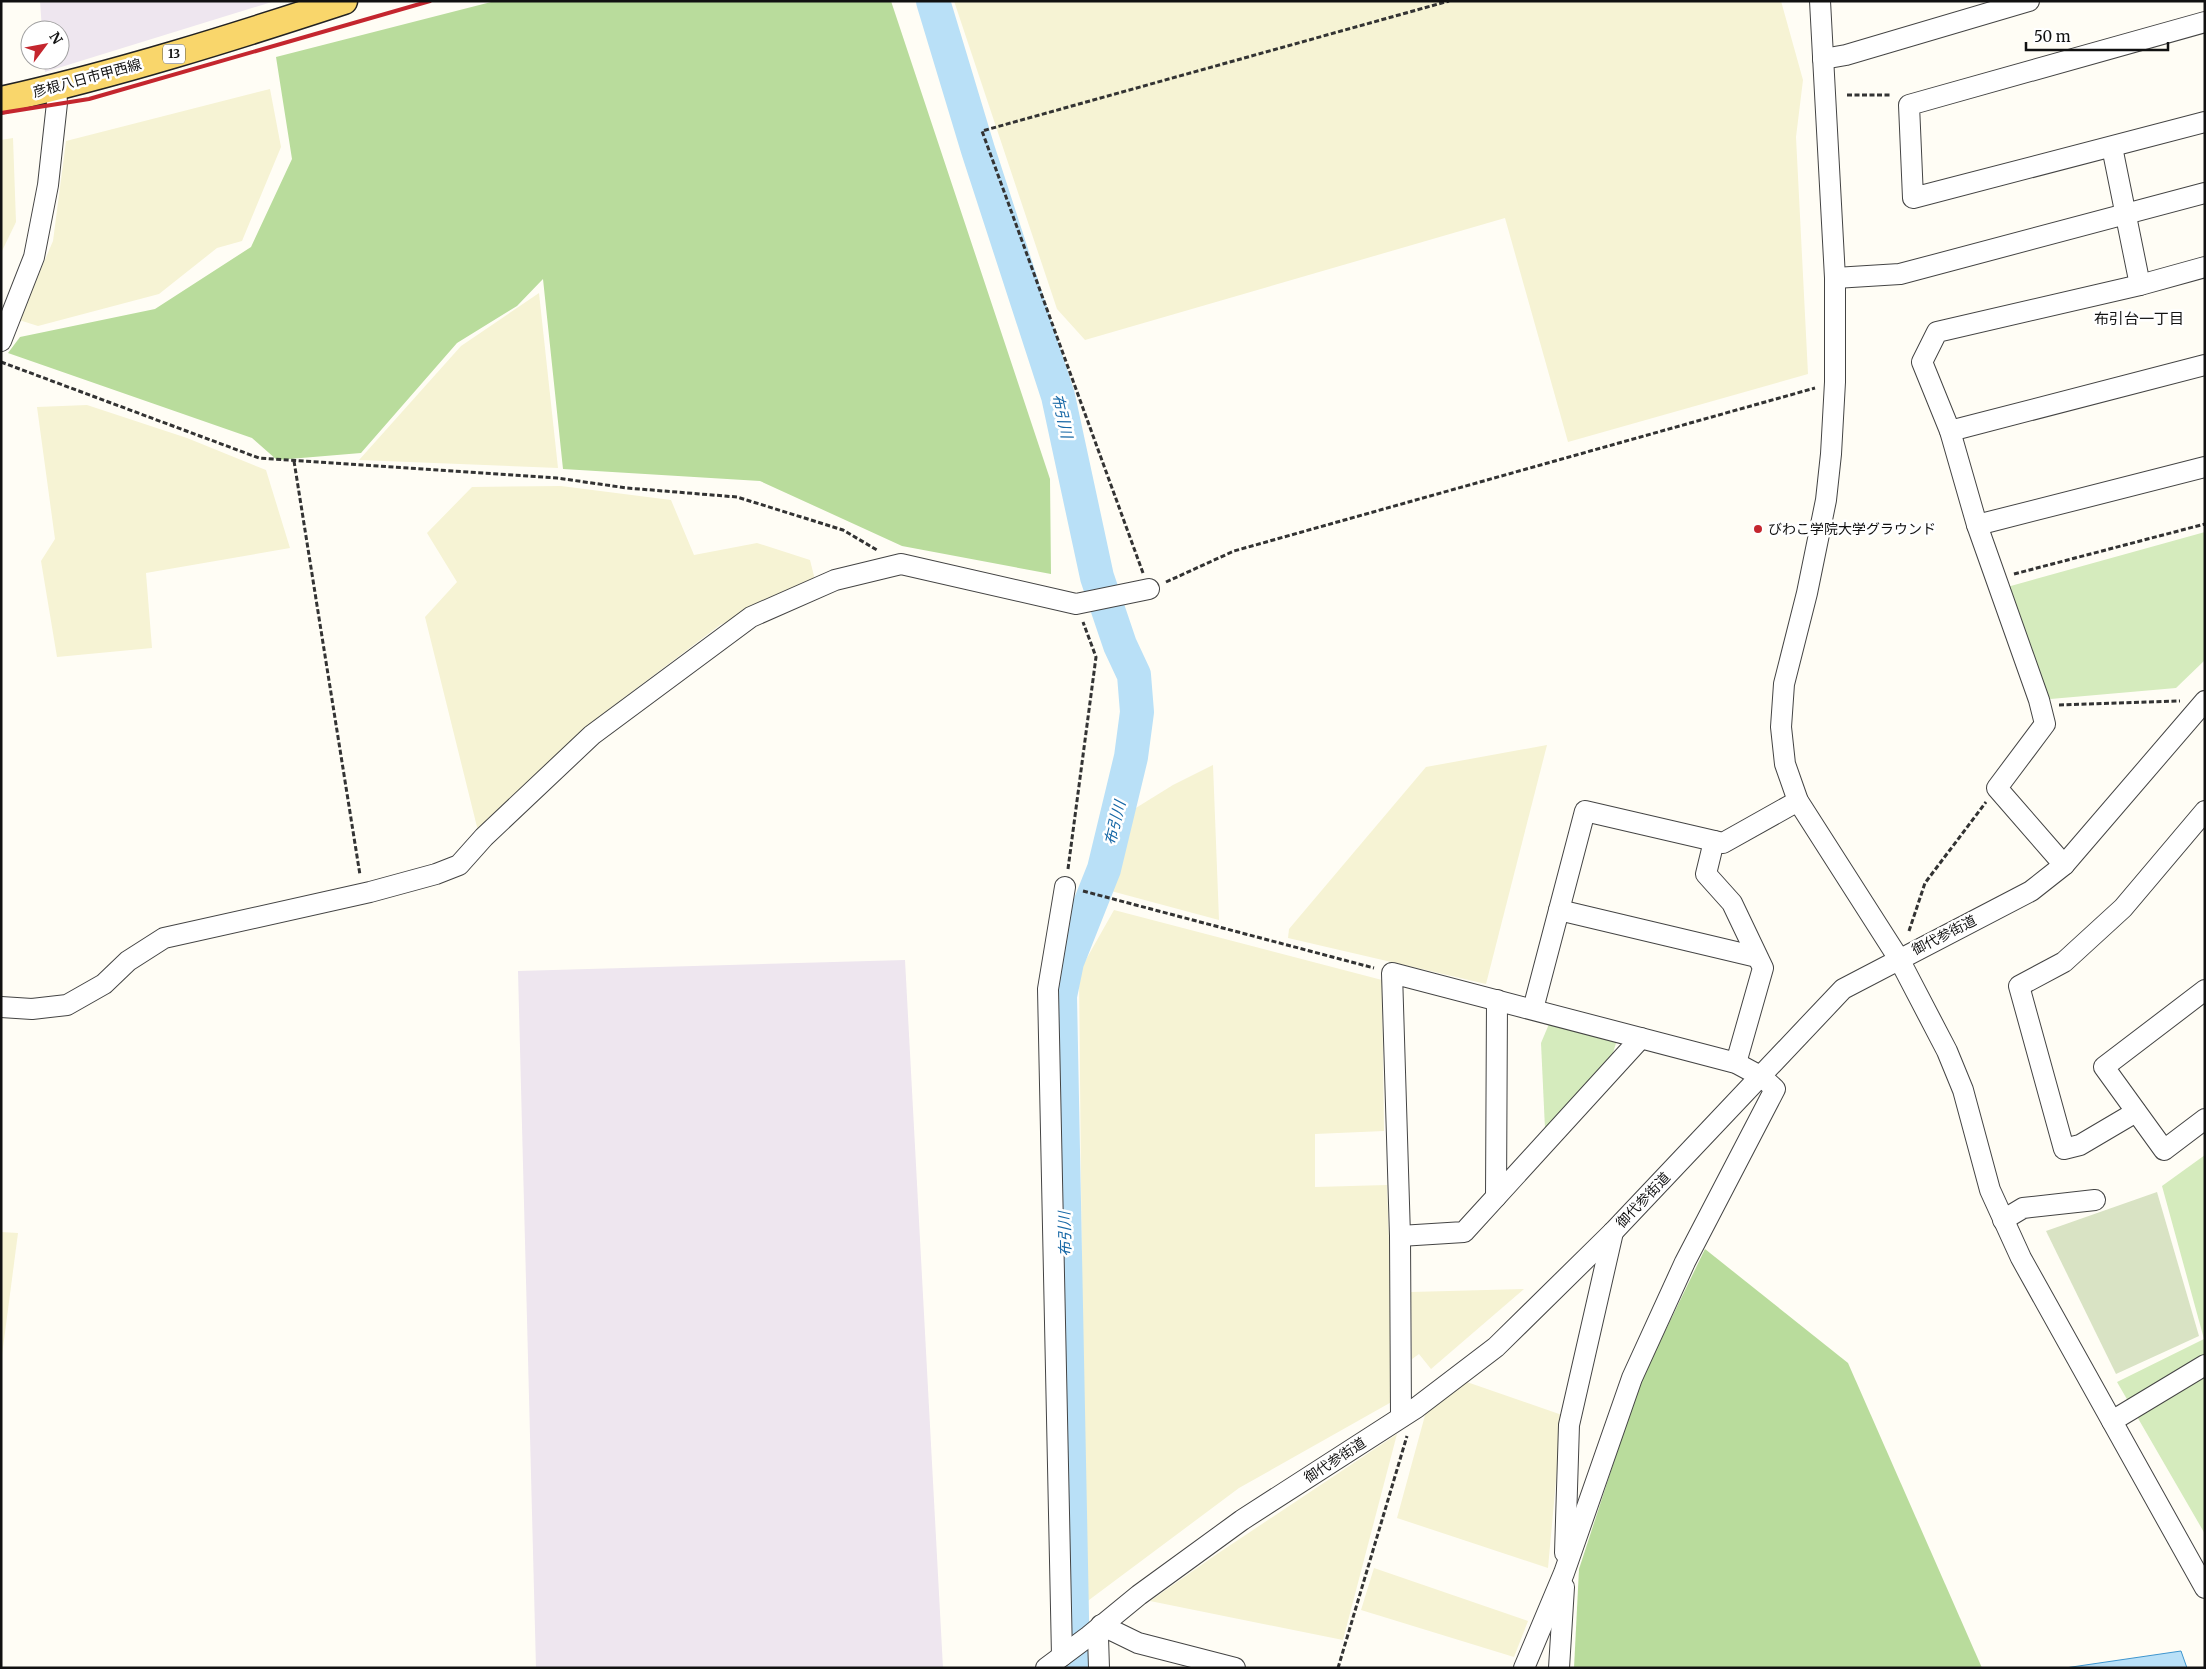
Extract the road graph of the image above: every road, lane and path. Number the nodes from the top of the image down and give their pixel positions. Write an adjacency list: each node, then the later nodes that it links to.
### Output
1 (344, 1): 7 (main road, 彦根八日市甲西線 / 13)
2 (1449, 1): 29 (path)
3 (1820, 1): 6 (street)
4 (2030, 1): 6 (street)
5 (2205, 22): 12 (street)
6 (1823, 59): 16 (street)
7 (56, 88): 10 (main road, 彦根八日市甲西線 / 13); 18 (street)
8 (1847, 95): 9 (path)
9 (1891, 95)
10 (1, 100)
11 (2205, 122): 12 (street)
12 (2112, 147): 14 (street)
13 (2205, 193): 14 (street)
14 (2124, 214): 16 (street); 17 (street)
15 (2205, 267): 17 (street)
16 (1836, 278): 21 (street)
17 (2140, 285): 22 (street)
18 (1, 341)
19 (1, 362): 23 (path)
20 (2205, 366): 22 (street)
21 (1835, 382): 29 (path); 34 (street)
22 (1950, 431): 26 (street)
23 (294, 461): 27 (path); 39 (path)
24 (2205, 467): 26 (street)
25 (2205, 524): 28 (path)
26 (1978, 525): 28 (street)
27 (901, 564): 30 (street); 39 (street)
28 (1996, 579): 32 (street)
29 (1149, 589): 30 (street)
30 (1081, 603): 38 (path)
31 (2195, 701): 32 (path); 37 (street, 御代参街道)
32 (2041, 706): 33 (street)
33 (1997, 788): 37 (street); 41 (path)
34 (1798, 801): 36 (street); 43 (street)
35 (2205, 811): 52 (street)
36 (1714, 841): 40 (street); 42 (street)
37 (2064, 865): 43 (street, 御代参街道)
38 (1065, 887): 44 (path); 65 (street)
39 (363, 894): 47 (street)
40 (1559, 910): 42 (street); 48 (street)
41 (1909, 931)
42 (1757, 957): 50 (street)
43 (1899, 959): 51 (street, 御代参街道); 56 (street)
44 (1392, 973): 46 (street); 58 (street)
45 (2205, 990): 52 (street)
46 (1497, 1000): 48 (street); 54 (street)
47 (1, 1006)
48 (1533, 1009): 49 (street)
49 (1641, 1038): 50 (street); 54 (street)
50 (1736, 1063): 51 (street)
51 (1762, 1077): 57 (street, 御代参街道); 62 (street)
52 (2136, 1112): 53 (street)
53 (2205, 1120)
54 (1496, 1197): 58 (street)
55 (2094, 1200): 56 (street)
56 (2003, 1220): 61 (street)
57 (1613, 1232): 60 (street, 御代参街道); 62 (street)
58 (1400, 1236): 60 (street)
59 (2205, 1365): 61 (street)
60 (1408, 1412): 64 (street, 御代参街道); 68 (path)
61 (2112, 1421): 63 (street)
62 (1564, 1573): 69 (street); 70 (street)
63 (2205, 1588)
64 (1095, 1630): 65 (street, 御代参街道); 66 (street); 67 (street)
65 (1059, 1658)
66 (1099, 1668)
67 (1235, 1668)
68 (1338, 1668)
69 (1524, 1668)
70 (1559, 1668)

